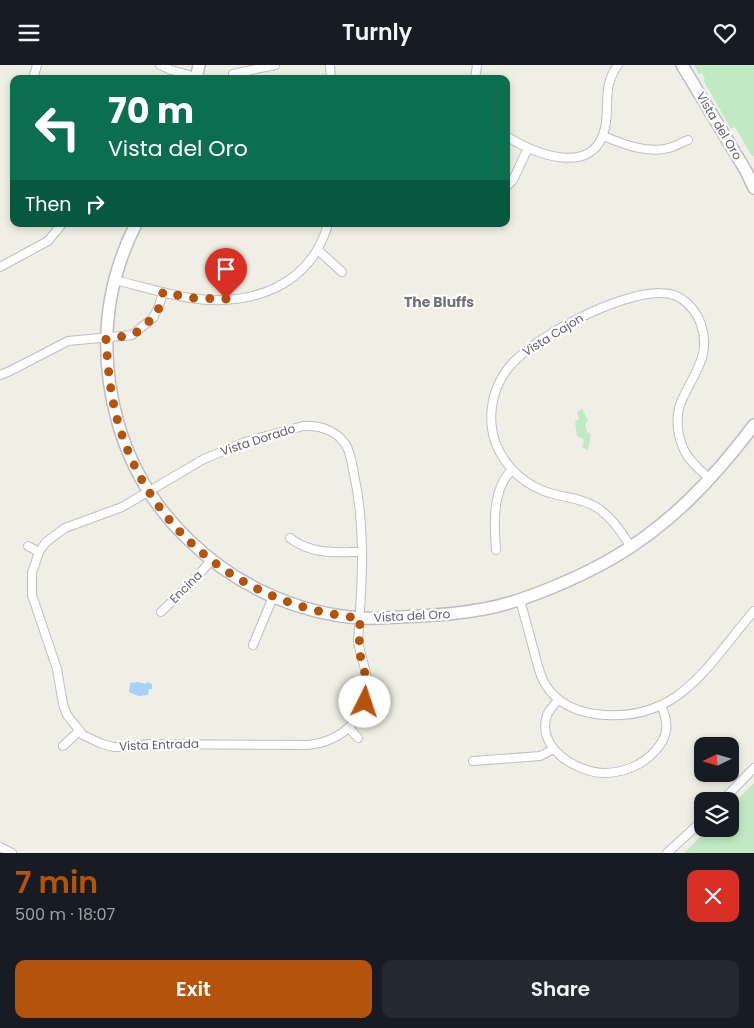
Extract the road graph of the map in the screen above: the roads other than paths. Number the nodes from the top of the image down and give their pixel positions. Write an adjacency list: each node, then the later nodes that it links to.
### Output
1 (160, 65): 6 (street)
2 (275, 65): 5 (street)
3 (618, 65): 7 (street)
4 (682, 65): 12 (street, Vista del Oro)
5 (233, 74)
6 (188, 75)
7 (603, 135): 9 (street); 10 (street)
8 (510, 138): 10 (street)
9 (688, 140)
10 (528, 148): 11 (street)
11 (510, 182)
12 (754, 185)
13 (60, 227): 17 (street)
14 (135, 227): 19 (street, Vista del Oro)
15 (327, 227): 16 (street)
16 (318, 250): 18 (street); 20 (street)
17 (0, 267)
18 (342, 272)
19 (115, 280): 20 (street); 21 (street, Vista del Oro)
20 (163, 292): 21 (street)
21 (106, 339): 22 (street); 26 (street, Vista del Oro)
22 (0, 375)
23 (754, 425): 25 (street, Vista del Oro)
24 (512, 470): 25 (street, Vista Cajon); 29 (street, Vista Cajon); 30 (street)
25 (710, 479): 29 (street, Vista del Oro)
26 (149, 491): 31 (street, Vista Entrada); 32 (street, Vista Dorado); 33 (street, Vista del Oro)
27 (290, 538): 32 (street)
28 (28, 546): 31 (street)
29 (631, 547): 35 (street, Vista del Oro)
30 (496, 550)
31 (39, 552): 43 (street, Vista Entrada)
32 (362, 552): 38 (street, Vista Dorado)
33 (211, 560): 34 (street, Vista del Oro); 37 (street, Encina)
34 (273, 597): 38 (street, Vista del Oro); 39 (street)
35 (520, 599): 38 (street, Vista del Oro); 40 (street)
36 (754, 611): 41 (street)
37 (161, 612)
38 (360, 618): 42 (street, Vista Entrada)
39 (253, 645)
40 (558, 699): 41 (street); 46 (street)
41 (661, 705): 46 (street)
42 (349, 728): 43 (street, Vista Entrada); 44 (street)
43 (79, 731): 45 (street)
44 (358, 738)
45 (63, 747)
46 (554, 749): 47 (street)
47 (473, 761)
48 (754, 768): 49 (street)
49 (731, 792)
50 (694, 828): 53 (street)
51 (0, 847): 52 (street)
52 (12, 853)
53 (667, 853)

